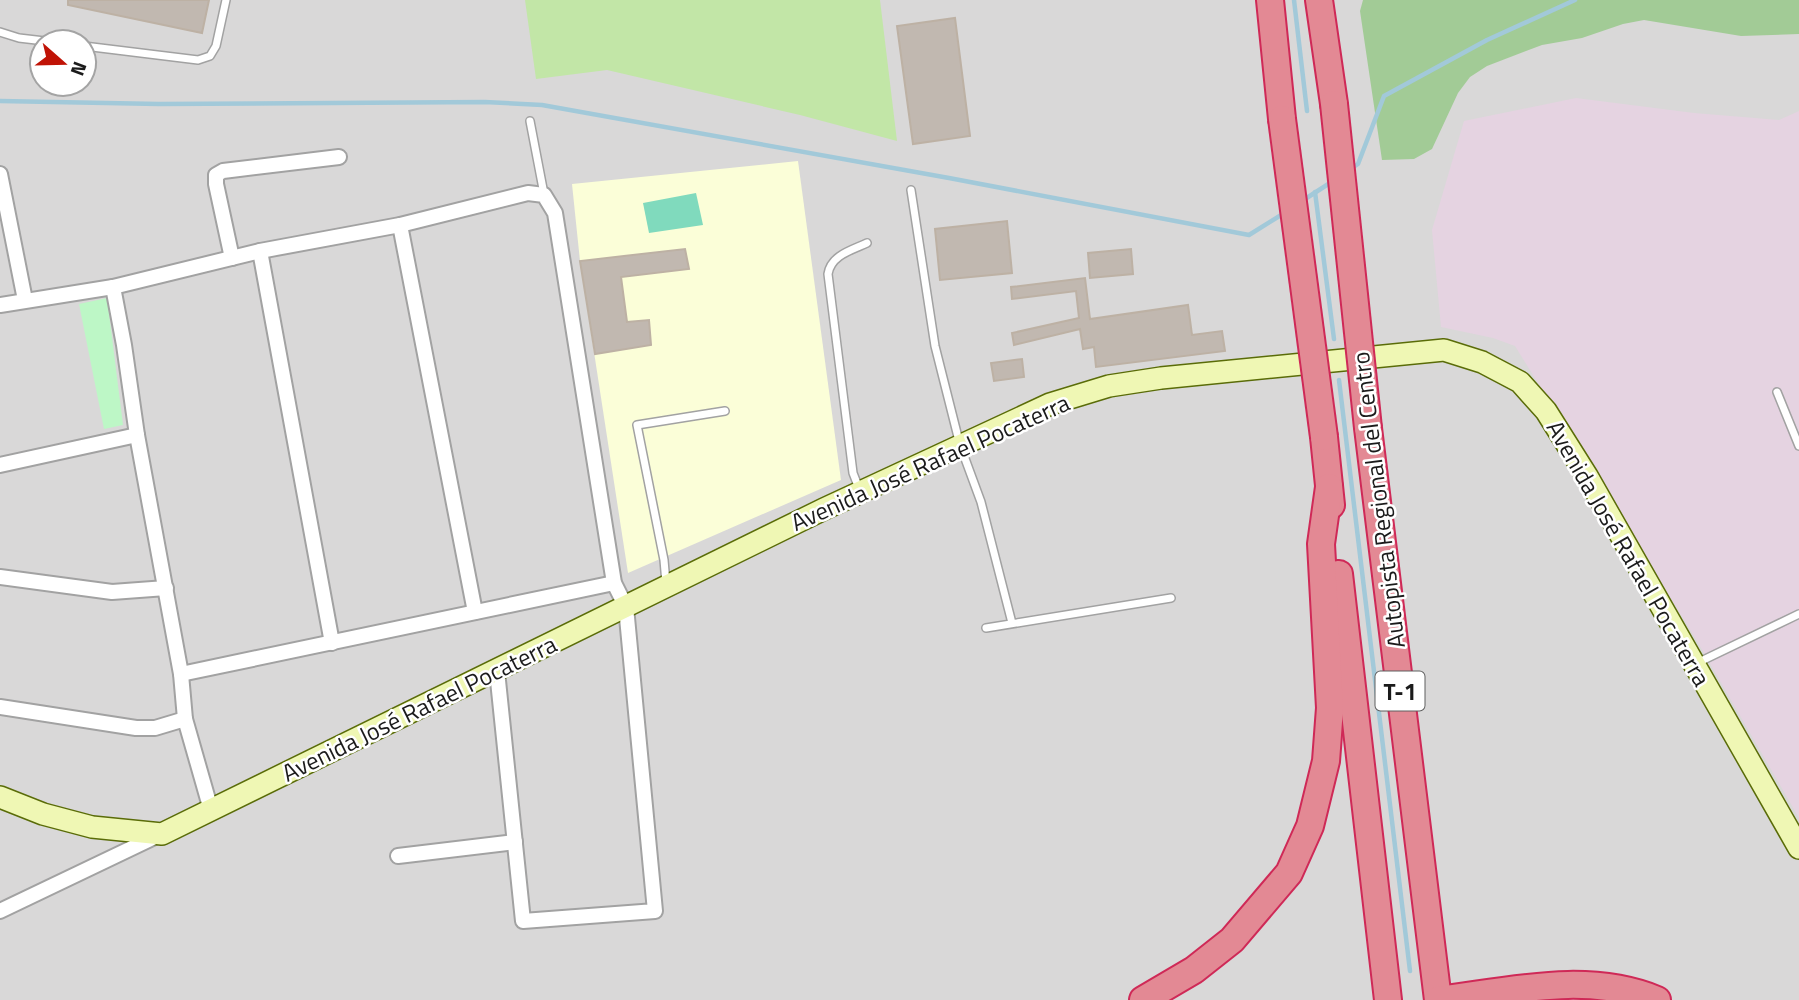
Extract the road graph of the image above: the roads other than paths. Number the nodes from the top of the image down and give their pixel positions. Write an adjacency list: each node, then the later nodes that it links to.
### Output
1 (226, 0): 7 (lane)
2 (1270, 0): 27 (highway, Autopista Regional del Centro / T-1, bridge)
3 (1319, 0): 8 (highway, Autopista Regional del Centro / T-1)
4 (1334, 0): 8 (highway)
5 (0, 32): 6 (lane)
6 (28, 39)
7 (98, 48)
8 (1332, 95): 54 (highway, Autopista Regional del Centro / T-1, bridge)
9 (530, 121): 13 (lane)
10 (339, 158): 17 (street)
11 (0, 174): 19 (street)
12 (911, 190): 24 (lane)
13 (544, 195): 14 (street); 30 (street)
14 (400, 225): 16 (street); 35 (street)
15 (867, 243): 28 (lane)
16 (260, 251): 17 (street); 39 (street)
17 (232, 258): 18 (street)
18 (113, 287): 19 (street); 23 (street)
19 (24, 300): 20 (street)
20 (0, 305)
21 (1777, 392): 25 (lane)
22 (725, 411): 31 (lane)
23 (137, 435): 26 (street); 32 (street)
24 (960, 445): 28 (street, Avenida José Rafael Pocaterra); 37 (lane); 40 (street, Avenida José Rafael Pocaterra)
25 (1799, 446)
26 (0, 465)
27 (1329, 487): 52 (highway); 53 (highway, Autopista Regional del Centro / T-1)
28 (860, 492): 31 (street, Avenida José Rafael Pocaterra)
29 (0, 577): 32 (street)
30 (614, 583): 34 (street); 35 (street)
31 (667, 587): 34 (street, Avenida José Rafael Pocaterra)
32 (166, 588): 42 (street)
33 (1171, 598): 37 (lane)
34 (626, 607): 41 (street, Avenida José Rafael Pocaterra); 48 (street)
35 (475, 612): 39 (street)
36 (1799, 614): 40 (lane)
37 (1012, 623): 38 (lane)
38 (986, 628)
39 (332, 643): 42 (street)
40 (1694, 664): 49 (street, Avenida José Rafael Pocaterra)
41 (497, 671): 46 (street, Avenida José Rafael Pocaterra); 48 (street)
42 (181, 674): 44 (street)
43 (0, 707): 44 (street)
44 (185, 719): 46 (street)
45 (0, 797): 47 (street)
46 (211, 810): 47 (street, Avenida José Rafael Pocaterra)
47 (162, 834): 51 (street, Avenida José Rafael Pocaterra)
48 (515, 842): 50 (street)
49 (1799, 848)
50 (398, 856)
51 (0, 911)
52 (1143, 1000)
53 (1388, 1000)
54 (1438, 1000): 55 (highway)
55 (1657, 1000)

